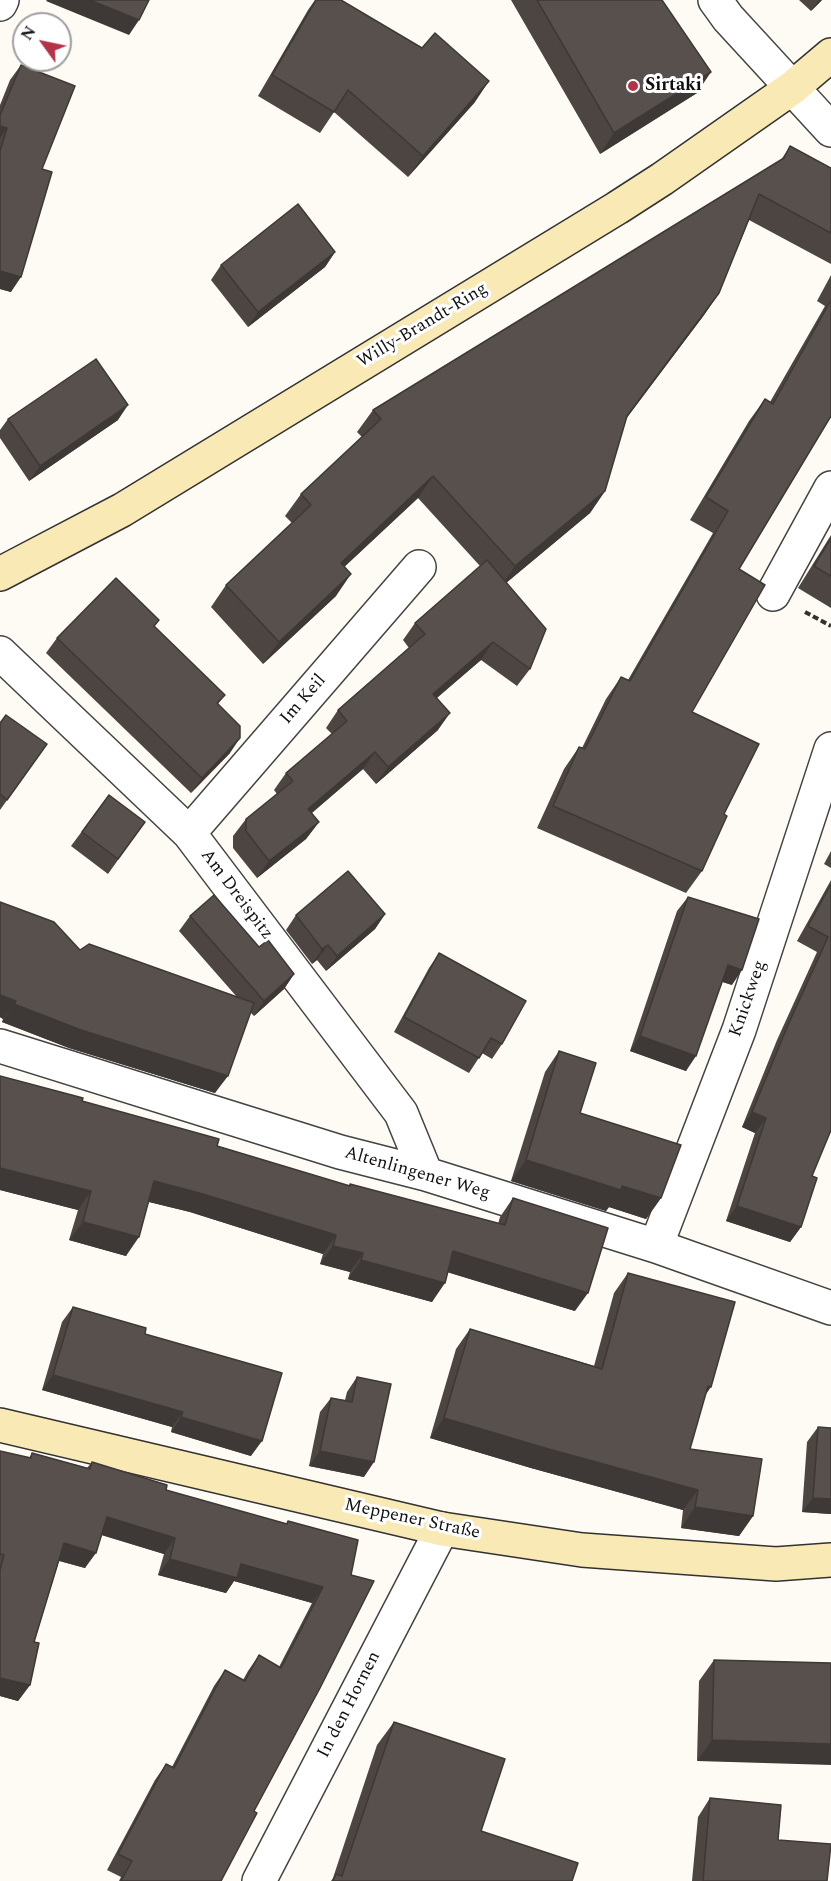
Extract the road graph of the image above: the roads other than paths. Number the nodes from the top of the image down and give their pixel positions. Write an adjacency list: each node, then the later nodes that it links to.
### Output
1 (715, 0): 3 (street)
2 (831, 55): 3 (main road, Willy-Brandt-Ring)
3 (792, 88): 4 (street); 7 (main road, Willy-Brandt-Ring)
4 (831, 130)
5 (831, 488): 8 (street)
6 (419, 567): 11 (street, Im Keil)
7 (0, 574)
8 (773, 594)
9 (0, 653): 11 (street, Am Dreispitz)
10 (831, 749): 14 (street, Knickweg)
11 (189, 833): 13 (street, Am Dreispitz)
12 (0, 1046): 13 (street, Altenlingener Weg)
13 (426, 1174): 14 (street, Altenlingener Weg)
14 (656, 1246): 15 (street, Altenlingener Weg)
15 (831, 1308)
16 (0, 1425): 17 (main road, Meppener Straße)
17 (442, 1529): 18 (main road, Meppener Straße); 19 (street, In den Hornen)
18 (831, 1560)
19 (259, 1881)

